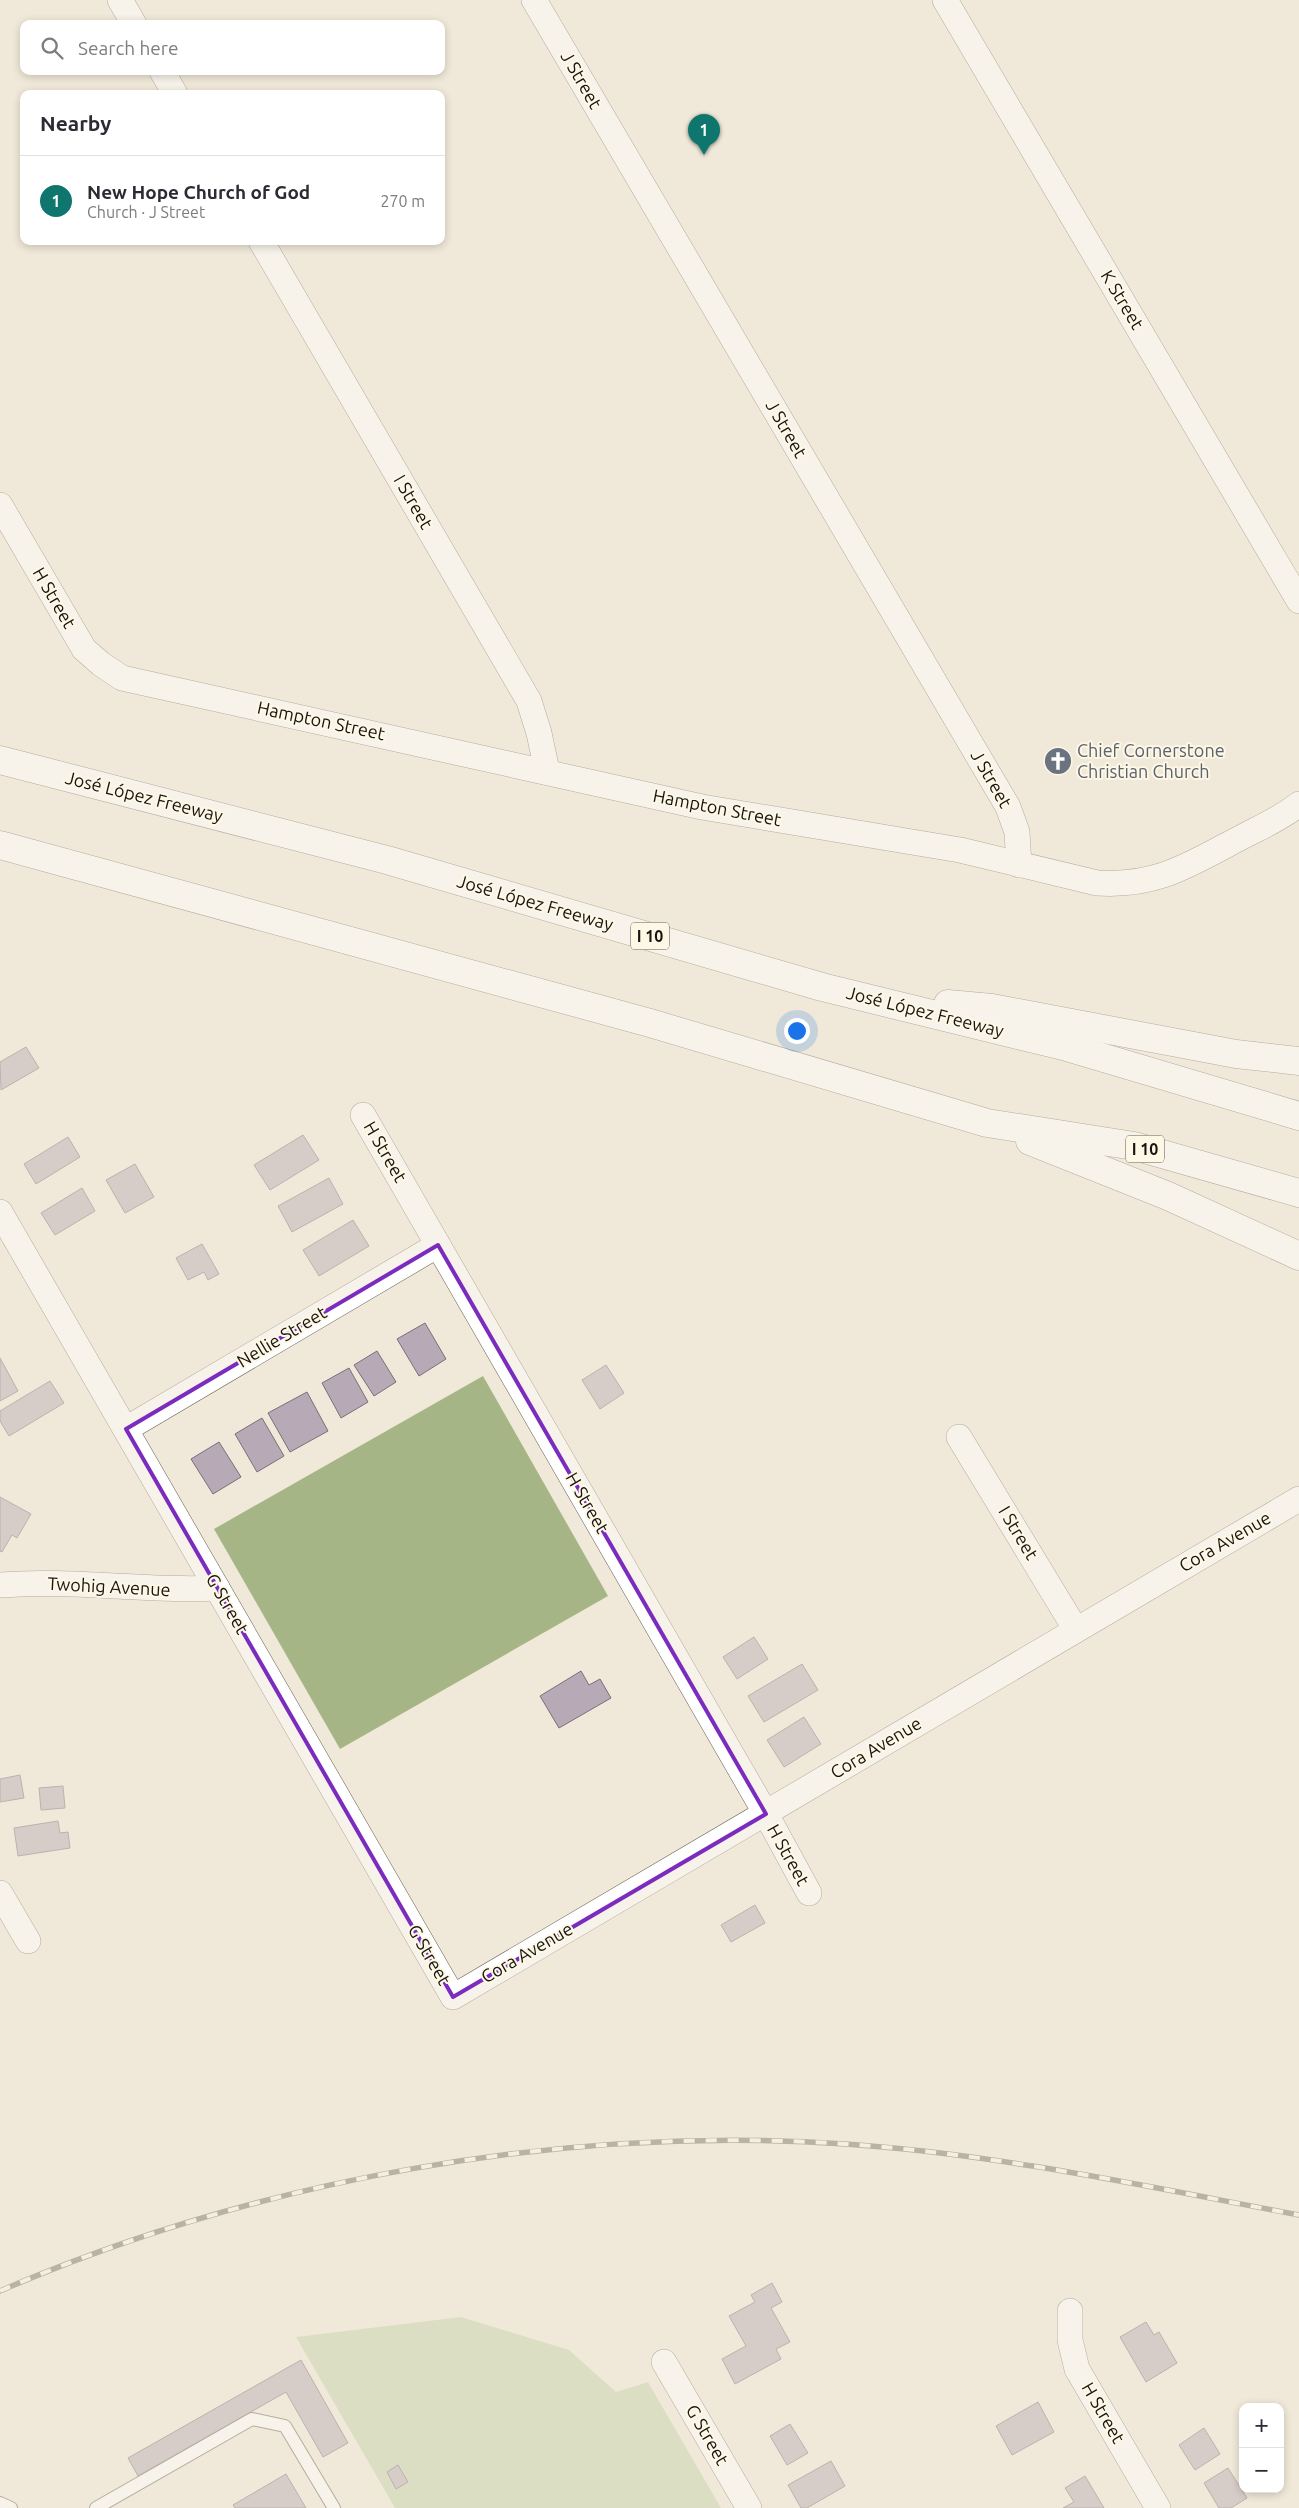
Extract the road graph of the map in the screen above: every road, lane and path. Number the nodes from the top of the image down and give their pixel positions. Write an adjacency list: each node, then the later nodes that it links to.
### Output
1 (120, 0): 4 (street)
2 (534, 0): 15 (street, J Street)
3 (945, 0): 9 (street, K Street)
4 (132, 20)
5 (164, 75): 6 (street)
6 (173, 90)
7 (263, 245): 12 (street, I Street)
8 (0, 505): 10 (street, H Street)
9 (1299, 600)
10 (122, 678): 12 (street, Hampton Street)
11 (0, 760): 16 (highway, José López Freeway / I 10)
12 (547, 771): 15 (street, Hampton Street)
13 (1299, 804): 15 (street, Hampton Street)
14 (0, 845): 20 (highway, I 10)
15 (1019, 865)
16 (849, 993): 17 (highway); 19 (highway, José López Freeway / I 10)
17 (1299, 1061)
18 (363, 1115): 23 (street, H Street)
19 (1299, 1116)
20 (987, 1123): 21 (highway, I 10); 24 (highway)
21 (1299, 1193)
22 (0, 1212): 25 (street, G Street)
23 (438, 1246): 25 (street, Nellie Street); 31 (street, H Street)
24 (1299, 1256)
25 (126, 1429): 29 (street, G Street)
26 (959, 1437): 30 (street, I Street)
27 (1299, 1499): 30 (street, Cora Avenue)
28 (0, 1585): 29 (street, Twohig Avenue)
29 (217, 1588): 35 (street, G Street)
30 (1076, 1630): 31 (street, Cora Avenue)
31 (766, 1814): 32 (street, H Street); 35 (street, Cora Avenue)
32 (809, 1893)
33 (0, 1894): 34 (street)
34 (28, 1941)
35 (453, 1996)
36 (1070, 2311): 43 (street, H Street)
37 (664, 2362): 42 (street, G Street)
38 (0, 2503): 39 (lane)
39 (11, 2508)
40 (96, 2508): 41 (lane)
41 (334, 2508)
42 (749, 2508)
43 (1158, 2508)

